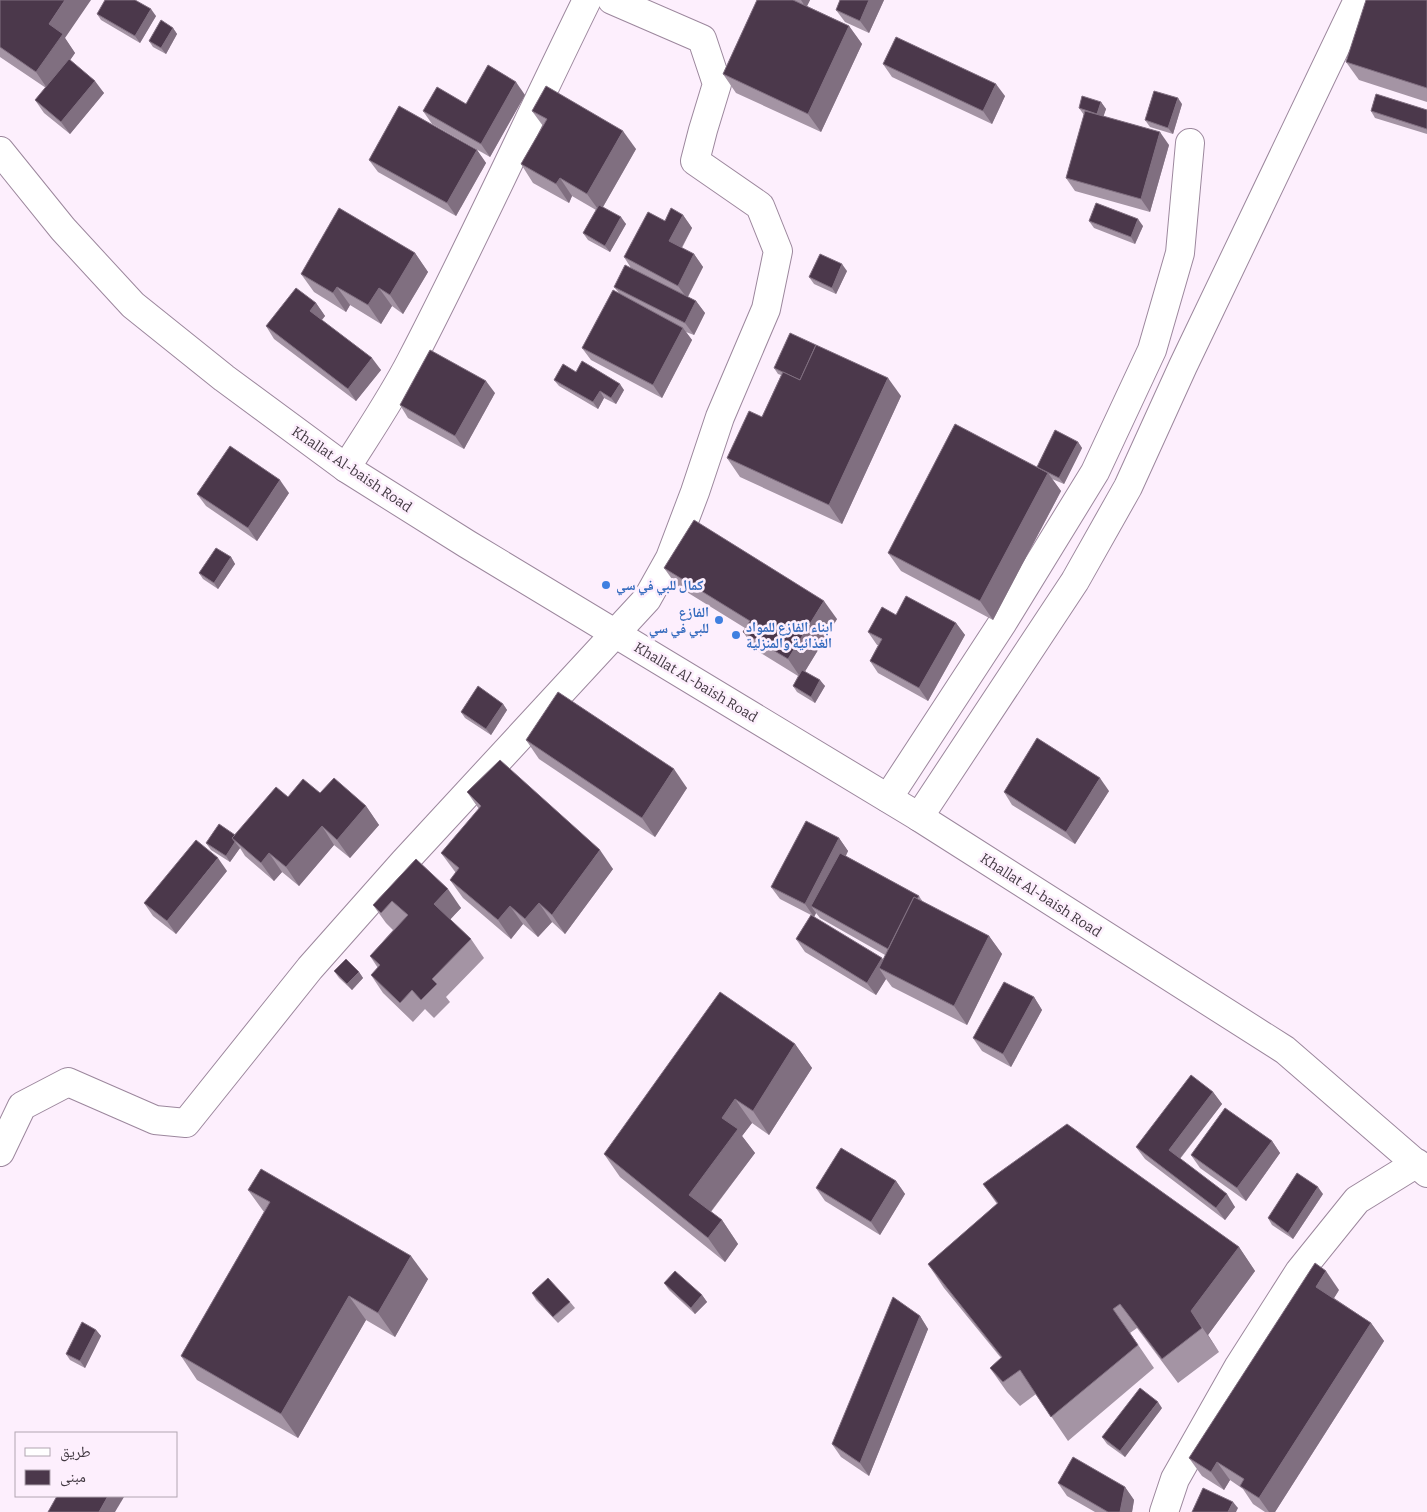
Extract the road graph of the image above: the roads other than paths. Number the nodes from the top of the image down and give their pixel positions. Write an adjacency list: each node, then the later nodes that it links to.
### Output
1 (587, 0): 6 (street)
2 (612, 0): 7 (street)
3 (1358, 0): 9 (street)
4 (1190, 143): 8 (street)
5 (0, 151): 6 (street, Khallat Al-baish Road)
6 (346, 468): 7 (street, Khallat Al-baish Road)
7 (616, 633): 8 (street, Khallat Al-baish Road); 10 (street)
8 (888, 798): 9 (street, Khallat Al-baish Road)
9 (919, 817): 11 (street, Khallat Al-baish Road)
10 (0, 1152)
11 (1422, 1168): 12 (street)
12 (1164, 1512)

